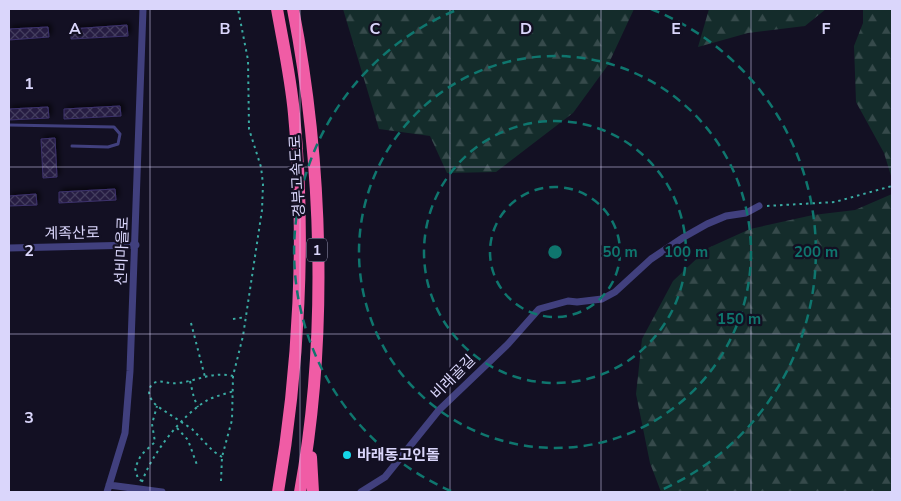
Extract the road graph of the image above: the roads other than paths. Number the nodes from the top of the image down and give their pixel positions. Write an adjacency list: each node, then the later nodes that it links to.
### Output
1 (144, 9): 7 (street, 선비마을로)
2 (277, 9): 12 (highway, 경부고속도로 / 1)
3 (293, 9): 9 (highway, 경부고속도로 / 1)
4 (9, 125): 5 (lane)
5 (72, 146)
6 (759, 206): 15 (street, 비래골길)
7 (136, 246): 8 (street, 계족산로); 10 (street, 선비마을로)
8 (9, 248)
9 (310, 434): 13 (highway, 경부고속도로 / 1); 14 (highway)
10 (108, 489): 11 (street)
11 (162, 492)
12 (277, 492)
13 (300, 492)
14 (313, 492)
15 (361, 492)

